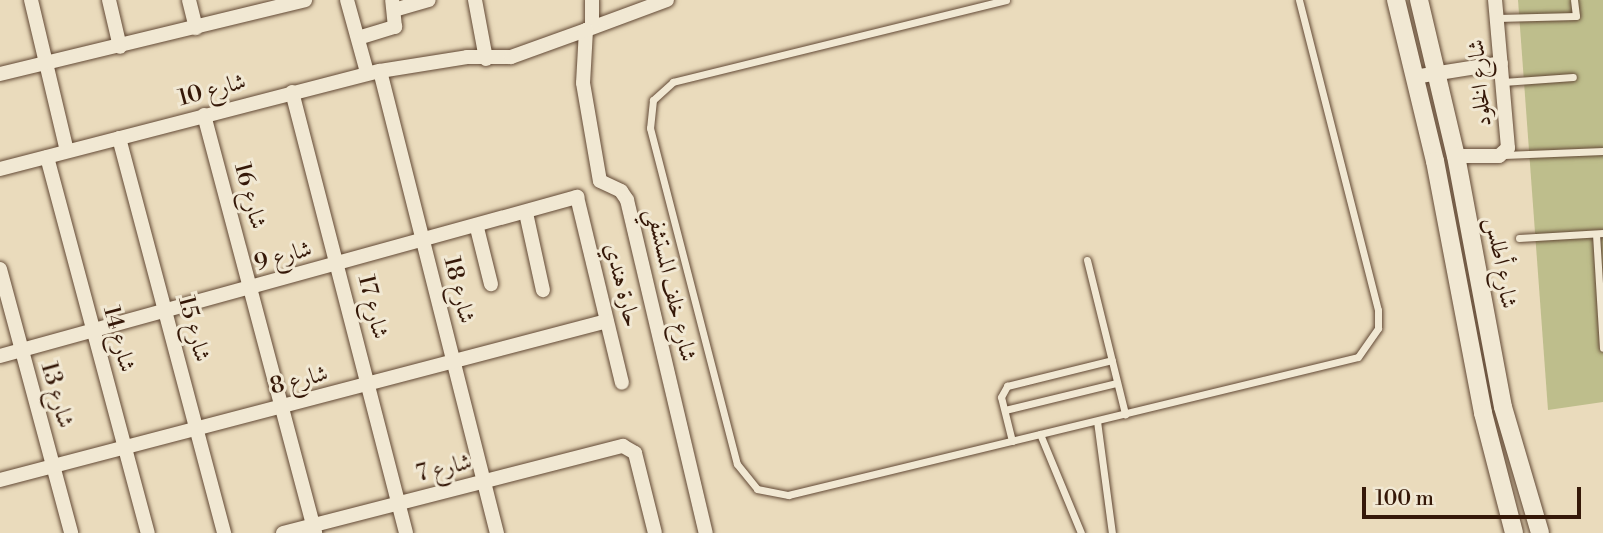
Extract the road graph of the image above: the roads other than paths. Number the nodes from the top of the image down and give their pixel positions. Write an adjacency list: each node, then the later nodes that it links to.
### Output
1 (31, 0): 25 (street)
2 (109, 0): 22 (street)
3 (189, 0): 20 (street)
4 (305, 0): 16 (street)
5 (347, 0): 21 (street, شارع 18)
6 (429, 0): 17 (street)
7 (475, 0): 23 (street)
8 (592, 0): 19 (street, شارع خلف المستشفي)
9 (667, 0): 19 (street)
10 (1006, 0): 72 (lane)
11 (1299, 0): 68 (lane)
12 (1396, 0): 29 (street, شارع أطلس)
13 (1419, 0): 27 (street, شارع أطلس)
14 (1495, 0): 18 (street, شارع الخلود)
15 (1574, 0): 18 (lane)
16 (268, 5): 20 (street)
17 (393, 5): 21 (street)
18 (1497, 18): 24 (street, شارع الخلود)
19 (589, 27): 23 (street, شارع 10); 86 (street, شارع خلف المستشفي)
20 (196, 28): 22 (street)
21 (358, 38): 26 (street, شارع 18)
22 (120, 47): 25 (street)
23 (486, 59): 26 (street, شارع 10)
24 (1501, 63): 27 (street); 31 (street, شارع الخلود)
25 (45, 64): 28 (street); 35 (street)
26 (374, 71): 32 (street, شارع 10); 46 (street, شارع 18)
27 (1437, 73): 29 (street); 38 (street, شارع أطلس)
28 (0, 74)
29 (1414, 77): 89 (street, شارع أطلس)
30 (1573, 77): 31 (lane)
31 (1503, 82): 37 (street, شارع الخلود)
32 (292, 92): 33 (street, شارع 10); 48 (street, شارع 17)
33 (204, 115): 34 (street, شارع 10); 52 (street, شارع 16)
34 (119, 138): 35 (street, شارع 10); 55 (street, شارع 15)
35 (67, 151): 39 (street, شارع 10)
36 (1603, 151): 37 (lane)
37 (1503, 155): 38 (street, شارع الخلود)
38 (1456, 156): 90 (street, شارع أطلس)
39 (47, 157): 40 (street, شارع 10); 57 (street, شارع 14)
40 (0, 169)
41 (577, 197): 42 (street, شارع 9); 56 (street, حارة هندي)
42 (526, 213): 43 (street, شارع 9); 53 (street)
43 (477, 228): 46 (street, شارع 9); 51 (street)
44 (1600, 234): 45 (lane); 50 (lane)
45 (1519, 238)
46 (424, 242): 48 (street, شارع 9); 61 (street, شارع 18)
47 (1087, 260): 62 (lane)
48 (339, 265): 52 (street, شارع 9); 65 (street, شارع 17)
49 (0, 269): 59 (street, شارع 13)
50 (1601, 278): 54 (lane)
51 (491, 284)
52 (251, 289): 55 (street, شارع 9); 66 (street, شارع 16)
53 (543, 290)
54 (1602, 302): 58 (lane)
55 (165, 312): 57 (street, شارع 9); 70 (street, شارع 15)
56 (607, 321): 61 (street, شارع 8); 63 (street, حارة هندي)
57 (93, 331): 59 (street, شارع 9); 73 (street, شارع 14)
58 (1603, 348)
59 (21, 350): 60 (street, شارع 9); 74 (street, شارع 13)
60 (0, 356)
61 (454, 360): 65 (street, شارع 8); 76 (street, شارع 18)
62 (1112, 360): 64 (lane); 67 (lane)
63 (622, 383)
64 (1117, 383): 67 (lane); 68 (lane)
65 (369, 385): 66 (street, شارع 8); 77 (street, شارع 17)
66 (284, 407): 70 (street, شارع 8); 78 (street, شارع 16)
67 (1004, 411): 72 (lane)
68 (1125, 414): 69 (lane)
69 (1097, 421): 71 (lane); 88 (lane)
70 (198, 429): 73 (street, شارع 8); 81 (street, شارع 15)
71 (1040, 434): 72 (lane); 87 (lane)
72 (1012, 441)
73 (125, 448): 74 (street, شارع 8); 80 (street, شارع 14)
74 (54, 466): 75 (street, شارع 8); 79 (street, شارع 13)
75 (0, 480)
76 (484, 481): 77 (street, شارع 7); 84 (street, شارع 18); 85 (street, شارع 7)
77 (399, 503): 78 (street, شارع 7); 83 (street, شارع 17)
78 (314, 529): 82 (street, شارع 7)
79 (71, 533)
80 (148, 533)
81 (223, 533)
82 (283, 533)
83 (406, 533)
84 (497, 533)
85 (655, 533)
86 (706, 533)
87 (1081, 533)
88 (1112, 533)
89 (1514, 533)
90 (1540, 533)

